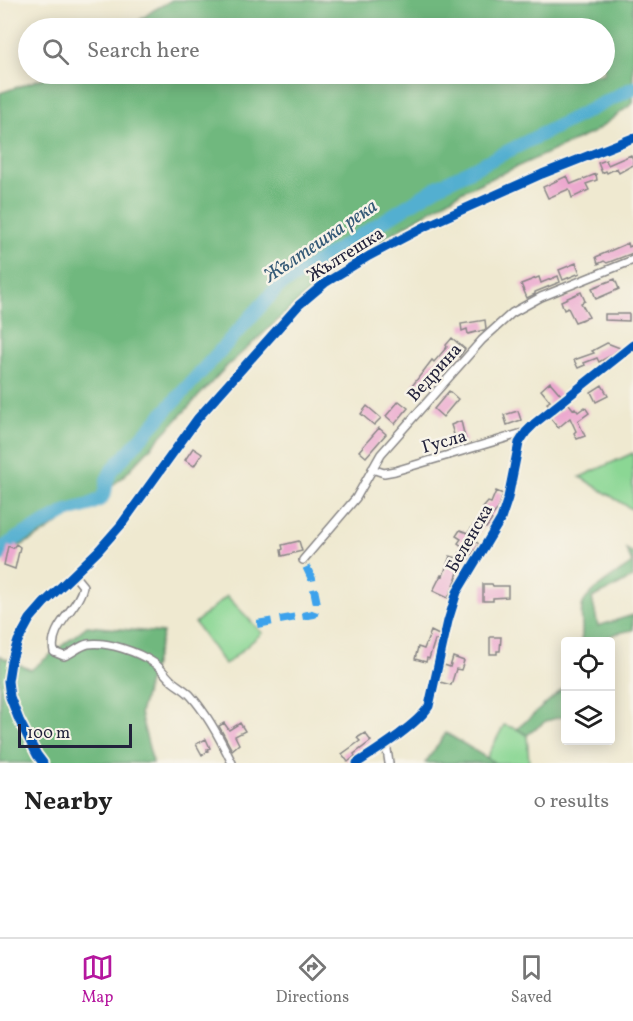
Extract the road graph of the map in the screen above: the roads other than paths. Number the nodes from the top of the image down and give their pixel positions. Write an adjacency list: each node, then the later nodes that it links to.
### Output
1 (633, 138): 7 (main road, Жълтешка)
2 (633, 260): 5 (street, Ведрина)
3 (633, 345): 4 (street, Беленска)
4 (526, 432): 5 (street, Гусла); 8 (street, Беленска)
5 (372, 469): 6 (street, Ведрина)
6 (303, 561)
7 (74, 575): 9 (main road, Жълтешка); 10 (street)
8 (386, 743): 11 (street, Беленска); 12 (street)
9 (43, 763)
10 (232, 763)
11 (357, 763)
12 (389, 763)

